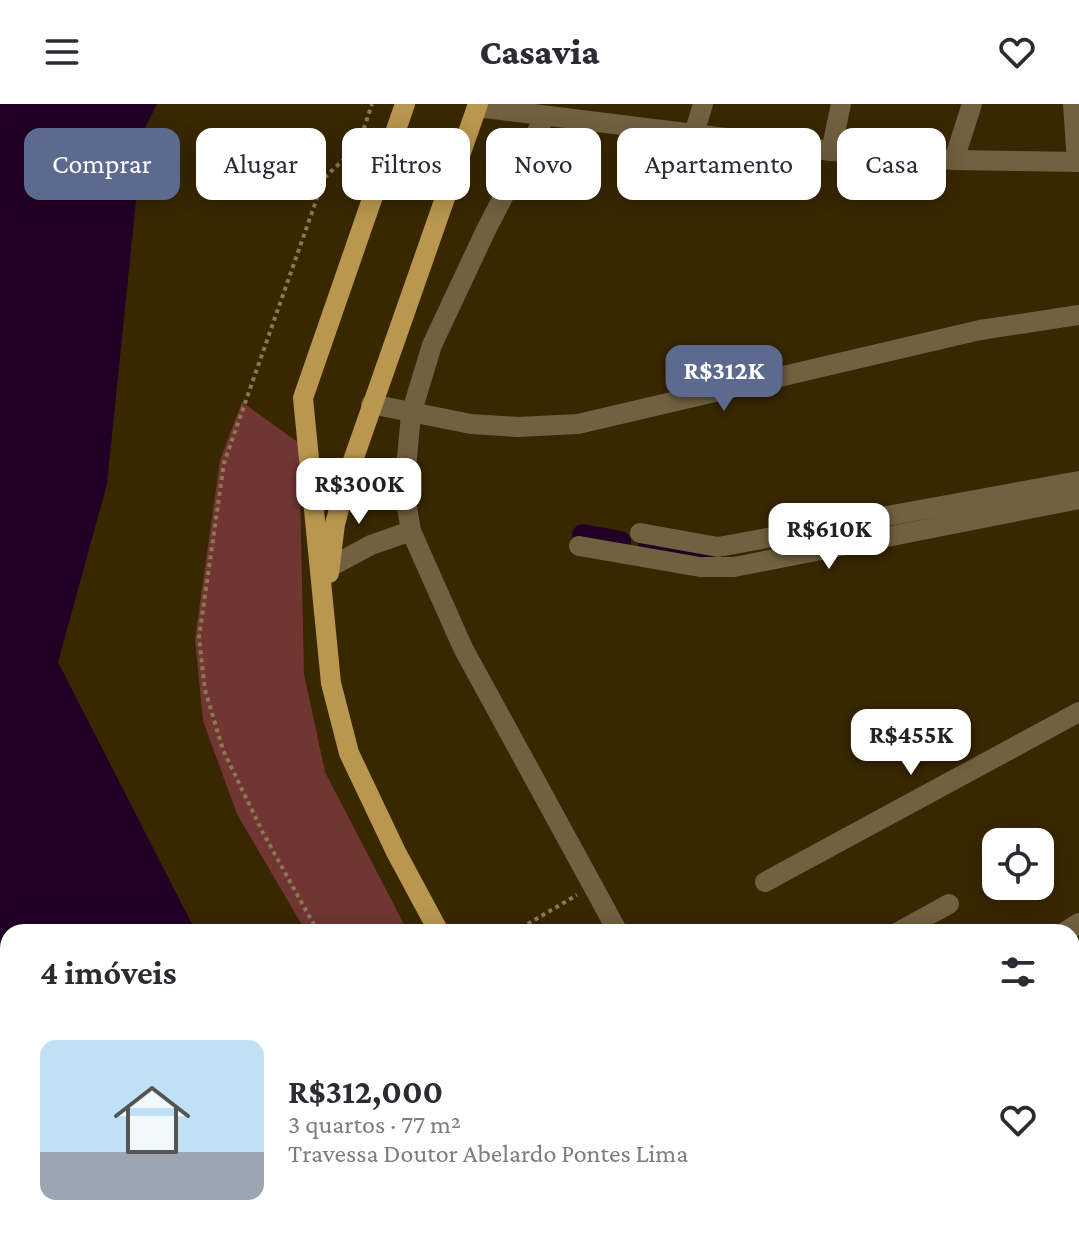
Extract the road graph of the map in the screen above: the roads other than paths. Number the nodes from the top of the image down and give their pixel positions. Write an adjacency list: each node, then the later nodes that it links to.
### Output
1 (405, 104): 25 (main road)
2 (703, 104): 9 (street)
3 (841, 104): 11 (street)
4 (972, 104): 12 (street)
5 (1073, 104): 13 (street)
6 (477, 106): 7 (street); 15 (main road)
7 (545, 116): 8 (street); 16 (street)
8 (644, 128)
9 (696, 128)
10 (821, 150): 11 (street)
11 (831, 151): 12 (street)
12 (954, 160): 13 (street)
13 (1078, 162)
14 (1079, 315): 16 (street)
15 (371, 404): 16 (street); 24 (main road)
16 (411, 414): 19 (street)
17 (1079, 481): 21 (street)
18 (1079, 499): 23 (street)
19 (411, 531): 24 (street); 30 (street)
20 (640, 533): 21 (street)
21 (736, 543): 23 (street)
22 (579, 546): 23 (street)
23 (741, 565)
24 (330, 567): 25 (main road)
25 (325, 613): 29 (main road)
26 (1079, 712): 27 (street)
27 (765, 882)
28 (949, 904): 31 (street)
29 (435, 924)
30 (614, 924)
31 (913, 924)

